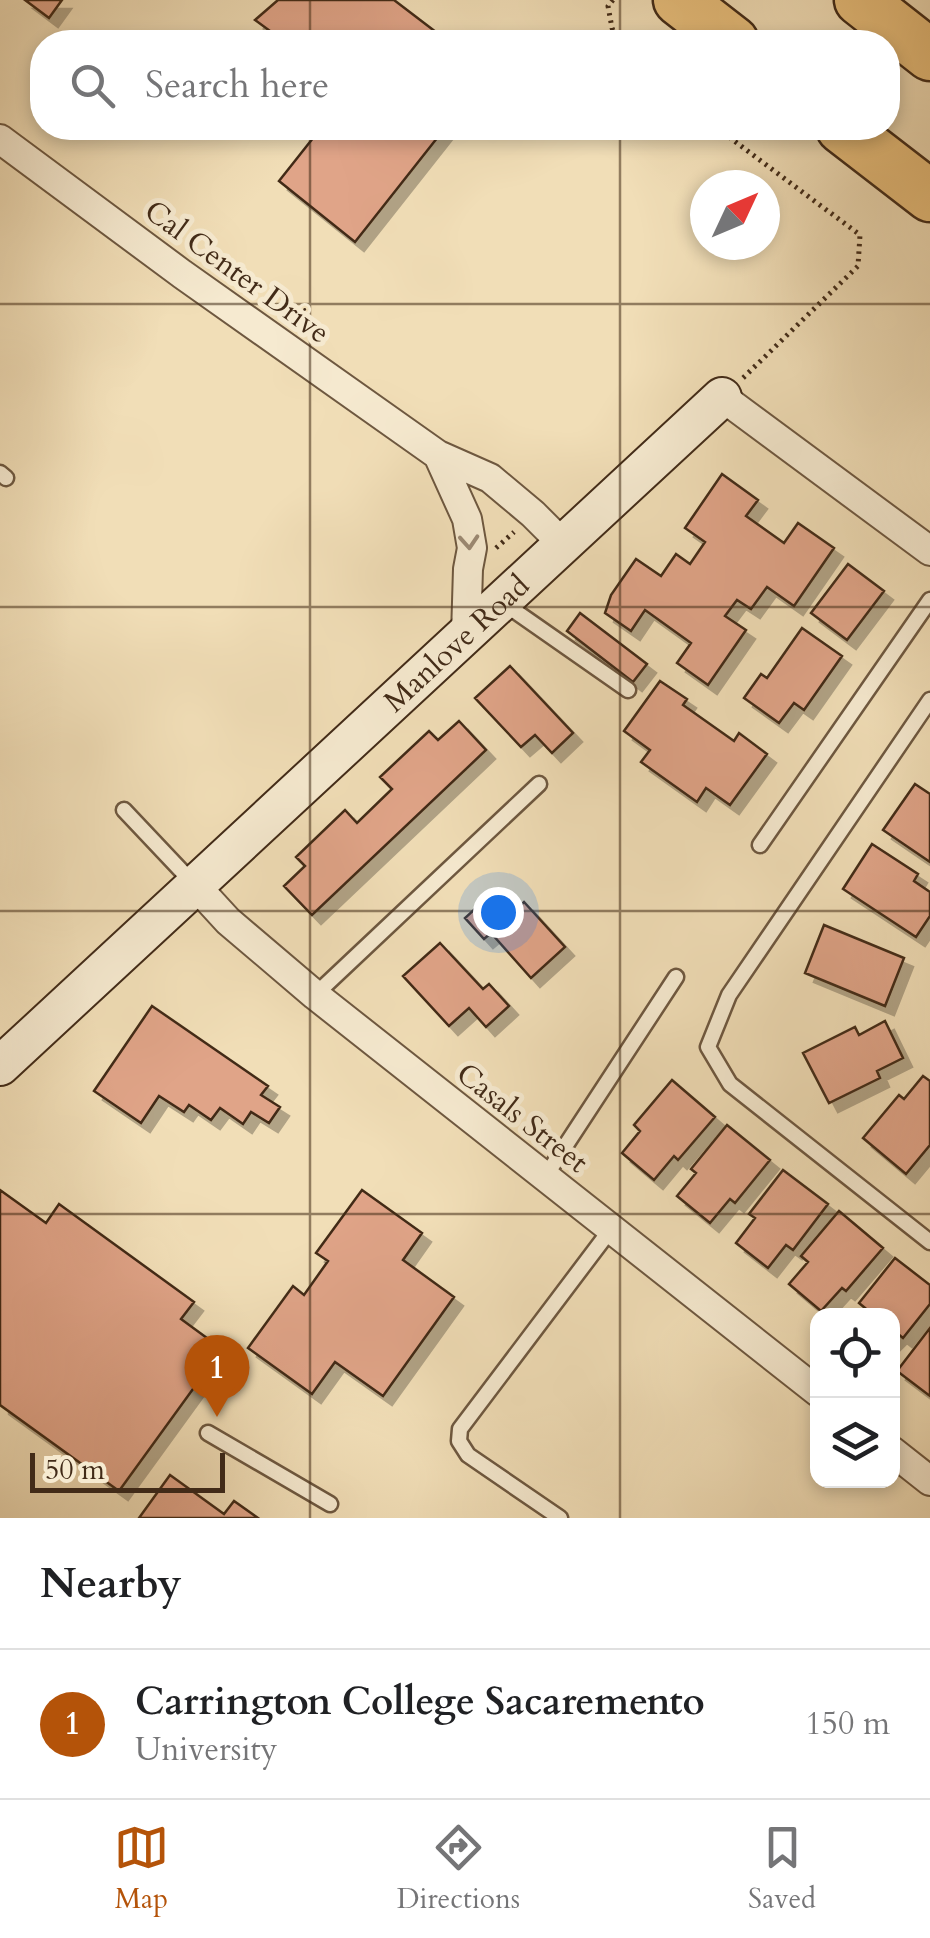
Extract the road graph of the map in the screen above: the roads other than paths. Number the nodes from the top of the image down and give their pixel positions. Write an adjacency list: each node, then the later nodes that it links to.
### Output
1 (679, 0): 3 (highway)
2 (860, 0): 4 (highway)
3 (718, 30)
4 (898, 30)
5 (900, 31): 6 (highway)
6 (930, 55)
7 (0, 139): 11 (street, Cal Center Drive)
8 (858, 140): 9 (highway)
9 (930, 196)
10 (722, 397): 12 (street, Manlove Road); 13 (street)
11 (438, 455): 12 (street, Cal Center Drive); 16 (street, one-way to 16)
12 (563, 544): 15 (street, Manlove Road)
13 (930, 551)
14 (930, 600): 21 (lane)
15 (501, 602): 16 (street, Manlove Road); 17 (lane)
16 (466, 635): 22 (street, Manlove Road)
17 (628, 690)
18 (930, 700): 28 (lane)
19 (539, 784): 24 (lane)
20 (124, 810): 22 (lane)
21 (760, 844)
22 (195, 886): 24 (street, Casals Street); 25 (street, Manlove Road)
23 (676, 977): 26 (lane)
24 (315, 995): 26 (street, Casals Street)
25 (0, 1066)
26 (545, 1178): 27 (street, Casals Street)
27 (611, 1230): 29 (street, Casals Street); 34 (lane)
28 (930, 1242)
29 (810, 1386)
30 (208, 1432): 33 (lane)
31 (900, 1457): 32 (street)
32 (930, 1481)
33 (330, 1504)
34 (560, 1518)

